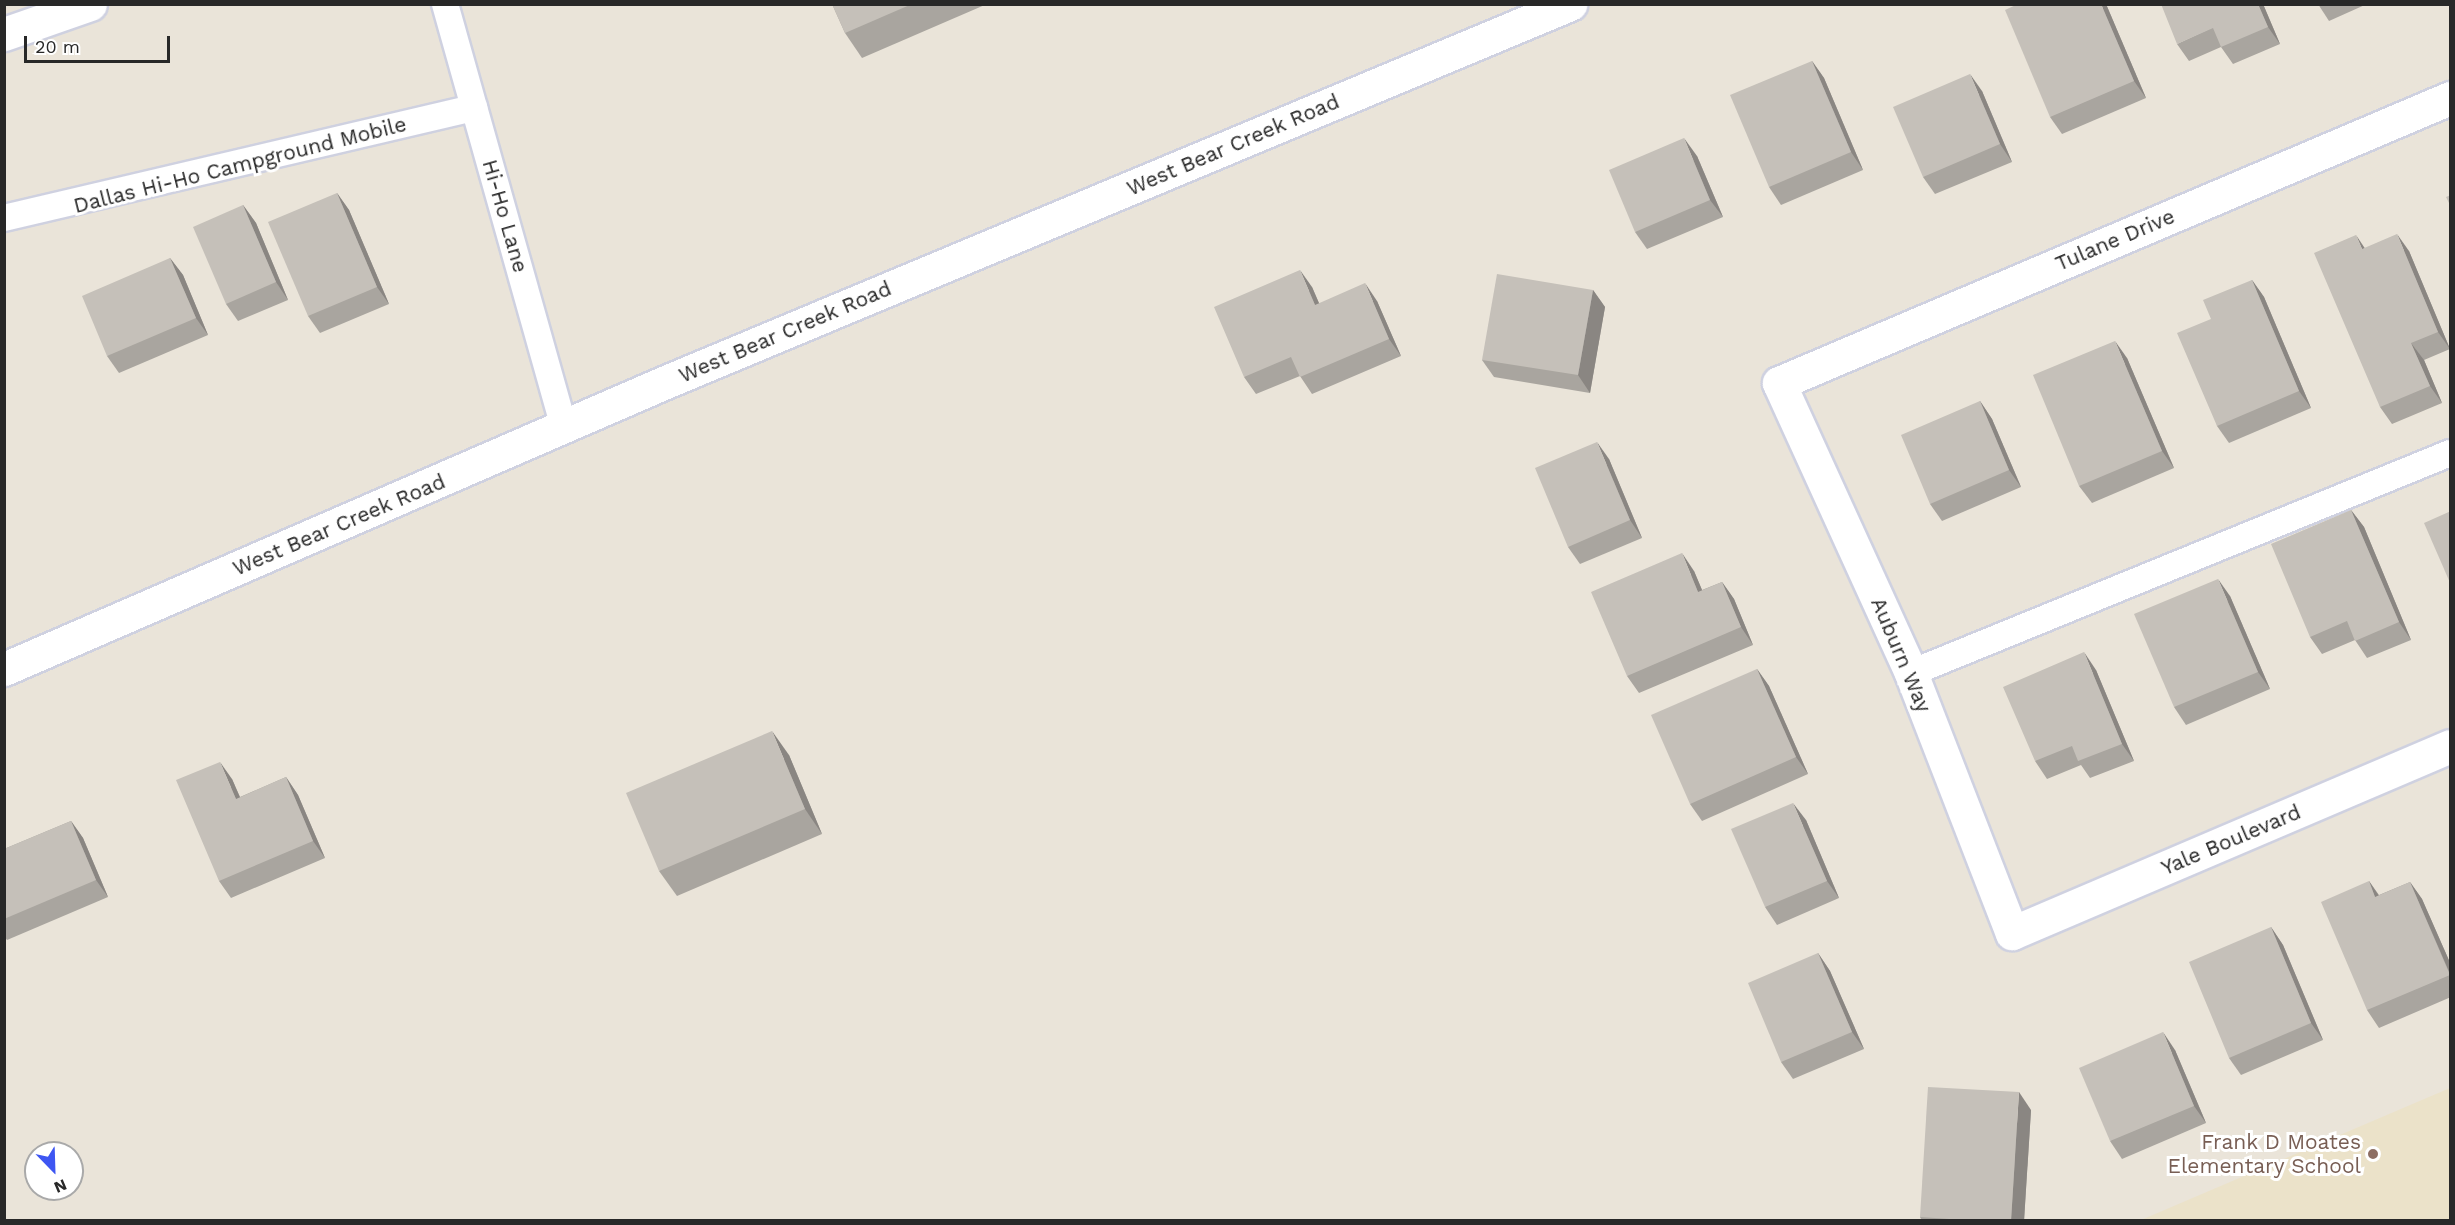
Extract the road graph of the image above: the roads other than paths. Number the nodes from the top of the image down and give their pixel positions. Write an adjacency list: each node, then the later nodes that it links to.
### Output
1 (90, 4): 4 (street)
2 (445, 4): 6 (lane, Hi-Ho Lane)
3 (1570, 4): 9 (street, West Bear Creek Road)
4 (4, 34)
5 (2451, 98): 8 (street, Tulane Drive)
6 (474, 108): 7 (lane, Dallas Hi-Ho Campground Mobile); 9 (lane, Hi-Ho Lane)
7 (4, 218)
8 (1779, 382): 12 (street, Auburn Way)
9 (564, 427): 11 (street, West Bear Creek Road)
10 (2451, 453): 12 (lane)
11 (4, 669)
12 (1911, 673): 14 (street, Auburn Way)
13 (2451, 746): 14 (street, Yale Boulevard)
14 (2012, 933)

